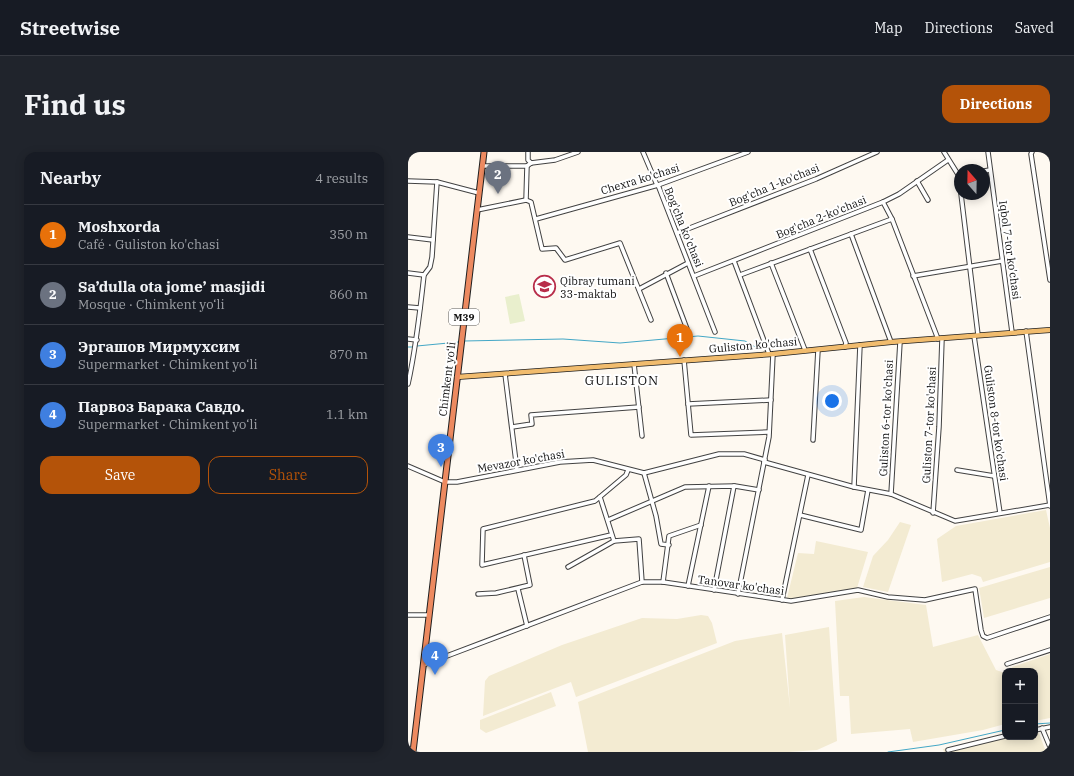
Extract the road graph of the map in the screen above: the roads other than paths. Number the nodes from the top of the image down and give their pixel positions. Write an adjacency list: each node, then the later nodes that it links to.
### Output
1 (484, 152): 13 (highway, Chimkent yo‘li / M39)
2 (528, 152): 11 (street)
3 (578, 152): 11 (street)
4 (643, 152): 20 (street, Bog'cha ko'chasi)
5 (748, 152): 20 (street, Chexra ko'chasi)
6 (877, 152): 29 (street, Bog'cha 1-ko'chasi)
7 (944, 152): 10 (street)
8 (988, 152): 12 (street, Iqbol 7-tor ko'chasi)
9 (1032, 152): 45 (street)
10 (948, 160): 15 (street); 18 (street, Bog'cha 2-ko'chasi)
11 (531, 163): 14 (street)
12 (989, 164)
13 (482, 166): 14 (street); 21 (highway, Chimkent yo‘li / M39)
14 (527, 166): 22 (street)
15 (954, 169)
16 (990, 170): 35 (street, Iqbol 7-tor ko'chasi)
17 (408, 181): 19 (street)
18 (917, 181): 23 (street); 25 (street, Bog'cha 2-ko'chasi)
19 (437, 182): 21 (street); 32 (street)
20 (657, 185): 27 (street, Chexra ko'chasi); 29 (street, Bog'cha ko'chasi)
21 (479, 193): 26 (highway, Chimkent yo‘li / M39)
22 (526, 200): 26 (street); 27 (street)
23 (928, 200)
24 (961, 200): 38 (street, Guliston 8-tor ko'chasi)
25 (883, 202): 28 (street); 34 (street, Bog'cha 2-ko'chasi)
26 (477, 210): 69 (highway, Chimkent yo‘li / M39)
27 (536, 219): 46 (street)
28 (892, 219): 30 (street); 44 (street)
29 (677, 234): 36 (street, Bog'cha ko'chasi)
30 (851, 234): 33 (street); 59 (street)
31 (408, 237): 32 (street)
32 (433, 240): 41 (street)
33 (810, 249): 37 (street); 62 (street)
34 (734, 261): 42 (street); 43 (street, Bog'cha 2-ko'chasi)
35 (1002, 261): 38 (street); 54 (street, Iqbol 7-tor ko'chasi)
36 (688, 263): 40 (street); 43 (street, Bog'cha ko'chasi)
37 (771, 263): 42 (street); 63 (street)
38 (969, 268): 44 (street); 55 (street, Guliston 8-tor ko'chasi)
39 (408, 273): 41 (street)
40 (666, 273): 46 (street); 50 (street)
41 (424, 275): 48 (street)
42 (740, 275): 65 (street)
43 (694, 276): 53 (street, Bog'cha ko'chasi)
44 (913, 276): 57 (street)
45 (1050, 280)
46 (639, 289): 49 (street)
47 (408, 307): 48 (street)
48 (420, 308): 58 (street)
49 (651, 320)
50 (687, 329)
51 (1050, 330): 52 (main road, Guliston ko'chasi)
52 (1026, 331): 54 (main road, Guliston ko'chasi); 96 (street)
53 (715, 332)
54 (1012, 332): 55 (main road, Guliston ko'chasi)
55 (976, 335): 57 (main road, Guliston ko'chasi); 86 (street, Guliston 8-tor ko'chasi)
56 (408, 339): 58 (street)
57 (940, 339): 60 (main road, Guliston ko'chasi); 97 (street, Guliston 7-tor ko'chasi)
58 (416, 340): 70 (street)
59 (891, 342): 60 (main road, Guliston ko'chasi); 61 (main road, Guliston ko'chasi)
60 (900, 342): 93 (street, Guliston 6-tor ko'chasi)
61 (860, 345): 62 (main road, Guliston ko'chasi); 90 (street)
62 (845, 347): 64 (main road, Guliston ko'chasi)
63 (805, 350): 64 (main road, Guliston ko'chasi); 65 (main road, Guliston ko'chasi)
64 (818, 350): 78 (street)
65 (771, 354): 66 (main road, Guliston ko'chasi); 72 (street)
66 (684, 360): 67 (main road, Guliston ko'chasi); 73 (street)
67 (634, 364): 68 (main road, Guliston ko'chasi); 74 (street)
68 (505, 374): 69 (main road, Guliston ko'chasi); 75 (street)
69 (457, 377): 87 (highway, Chimkent yo‘li / M39)
70 (409, 379): 71 (street)
71 (408, 384)
72 (771, 400): 73 (street); 76 (street)
73 (688, 404): 76 (street)
74 (639, 407): 75 (street); 77 (street)
75 (512, 427): 81 (street)
76 (769, 432): 79 (street)
77 (642, 436)
78 (813, 440)
79 (764, 461): 84 (street, Mevazor ko'chasi); 85 (street, Mevazor ko'chasi); 91 (street)
80 (408, 466): 87 (street)
81 (517, 470): 82 (street, Mevazor ko'chasi); 87 (street, Mevazor ko'chasi)
82 (628, 470): 84 (street, Mevazor ko'chasi); 94 (street)
83 (957, 470): 86 (street)
84 (644, 473): 95 (street)
85 (808, 475): 90 (street, Mevazor ko'chasi); 99 (street)
86 (994, 476): 98 (street, Guliston 8-tor ko'chasi)
87 (445, 482): 116 (highway, Chimkent yo‘li / M39)
88 (709, 486): 89 (street); 95 (street); 101 (street)
89 (734, 486): 91 (street); 111 (street)
90 (854, 487): 92 (street, Mevazor ko'chasi)
91 (759, 490): 113 (street)
92 (868, 490): 93 (street, Mevazor ko'chasi); 99 (street)
93 (891, 494): 97 (street, Mevazor ko'chasi)
94 (600, 497): 100 (street); 105 (street)
95 (652, 500): 100 (street); 104 (street)
96 (1050, 506): 98 (street, Mevazor ko'chasi)
97 (933, 513): 98 (street, Mevazor ko'chasi)
98 (1000, 513)
99 (800, 515): 114 (street)
100 (608, 520): 102 (street)
101 (701, 525): 104 (street); 109 (street)
102 (611, 535): 103 (street); 105 (street)
103 (614, 542): 106 (street); 107 (street)
104 (669, 545): 108 (street)
105 (524, 555): 110 (street)
106 (568, 567)
107 (642, 582): 108 (street, Tanovar ko'chasi); 118 (street, Tanovar ko'chasi)
108 (663, 582): 109 (street, Tanovar ko'chasi)
109 (688, 586): 111 (street, Tanovar ko'chasi)
110 (518, 589): 112 (street); 118 (street)
111 (714, 590): 113 (street, Tanovar ko'chasi)
112 (478, 594)
113 (738, 594): 114 (street, Tanovar ko'chasi)
114 (782, 600): 117 (street, Tanovar ko'chasi)
115 (408, 615): 116 (street)
116 (429, 615): 121 (highway, Chimkent yo‘li / M39)
117 (1050, 618)
118 (527, 626): 121 (street, Tanovar ko'chasi)
119 (1050, 650): 120 (street)
120 (1007, 664)
121 (423, 665): 128 (highway, Chimkent yo‘li / M39)
122 (1050, 727): 123 (street)
123 (1042, 728): 124 (street); 126 (street)
124 (1038, 729)
125 (1002, 737): 127 (street)
126 (1050, 747)
127 (948, 750)
128 (413, 752)

